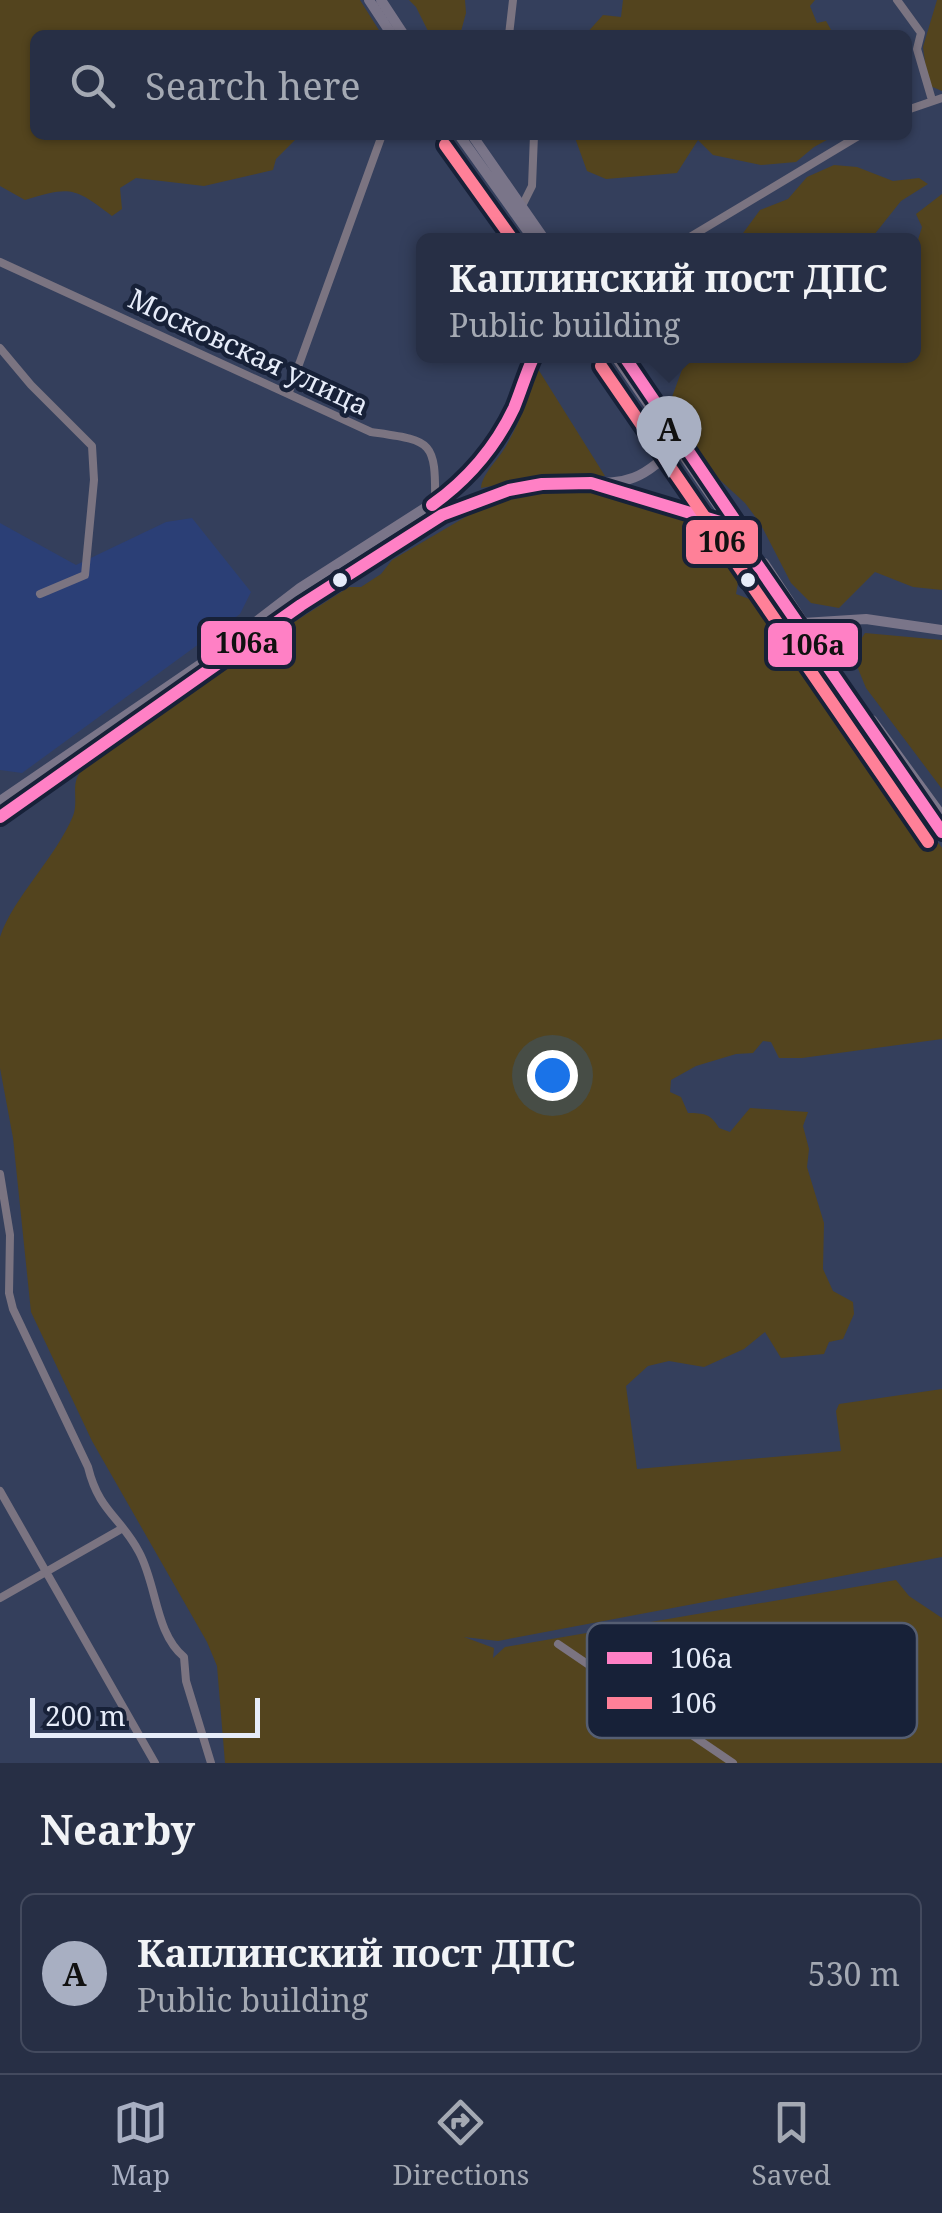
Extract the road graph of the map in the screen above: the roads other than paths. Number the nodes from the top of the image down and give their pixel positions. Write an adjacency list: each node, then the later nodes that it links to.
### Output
1 (369, 0): 5 (main road)
2 (381, 0): 6 (main road)
3 (513, 0): 7 (street)
4 (897, 0): 9 (street)
5 (389, 30)
6 (401, 30)
7 (510, 30)
8 (942, 98): 9 (street)
9 (932, 100): 10 (street)
10 (912, 108)
11 (380, 140): 27 (street)
12 (463, 140): 16 (main road)
13 (475, 140): 17 (main road)
14 (534, 140): 17 (street)
15 (852, 140): 21 (street)
16 (500, 192): 18 (main road); 19 (main road)
17 (522, 206): 20 (main road)
18 (521, 233)
19 (529, 233)
20 (540, 233)
21 (697, 233)
22 (0, 262): 27 (street, Московская улица)
23 (0, 348): 33 (street)
24 (531, 363): 30 (main road)
25 (620, 363): 28 (main road)
26 (628, 363): 28 (main road)
27 (289, 392): 30 (street, Московская улица)
28 (678, 443): 29 (main road); 32 (main road); 34 (main road)
29 (591, 484): 31 (main road); 32 (main road)
30 (435, 504): 31 (main road); 36 (main road)
31 (442, 515): 36 (main road)
32 (730, 524): 34 (main road)
33 (40, 594)
34 (801, 624): 35 (main road); 38 (main road); 40 (main road)
35 (942, 630)
36 (204, 669): 37 (main road); 39 (main road)
37 (0, 801)
38 (942, 816)
39 (0, 817)
40 (942, 832)
41 (0, 1174): 42 (street)
42 (4, 1295): 44 (street)
43 (0, 1491): 45 (street)
44 (123, 1528): 45 (street); 51 (street)
45 (46, 1572): 46 (street); 50 (street)
46 (0, 1598)
47 (558, 1644): 48 (street)
48 (587, 1664)
49 (696, 1738): 52 (street)
50 (155, 1763)
51 (211, 1763)
52 (733, 1763)

